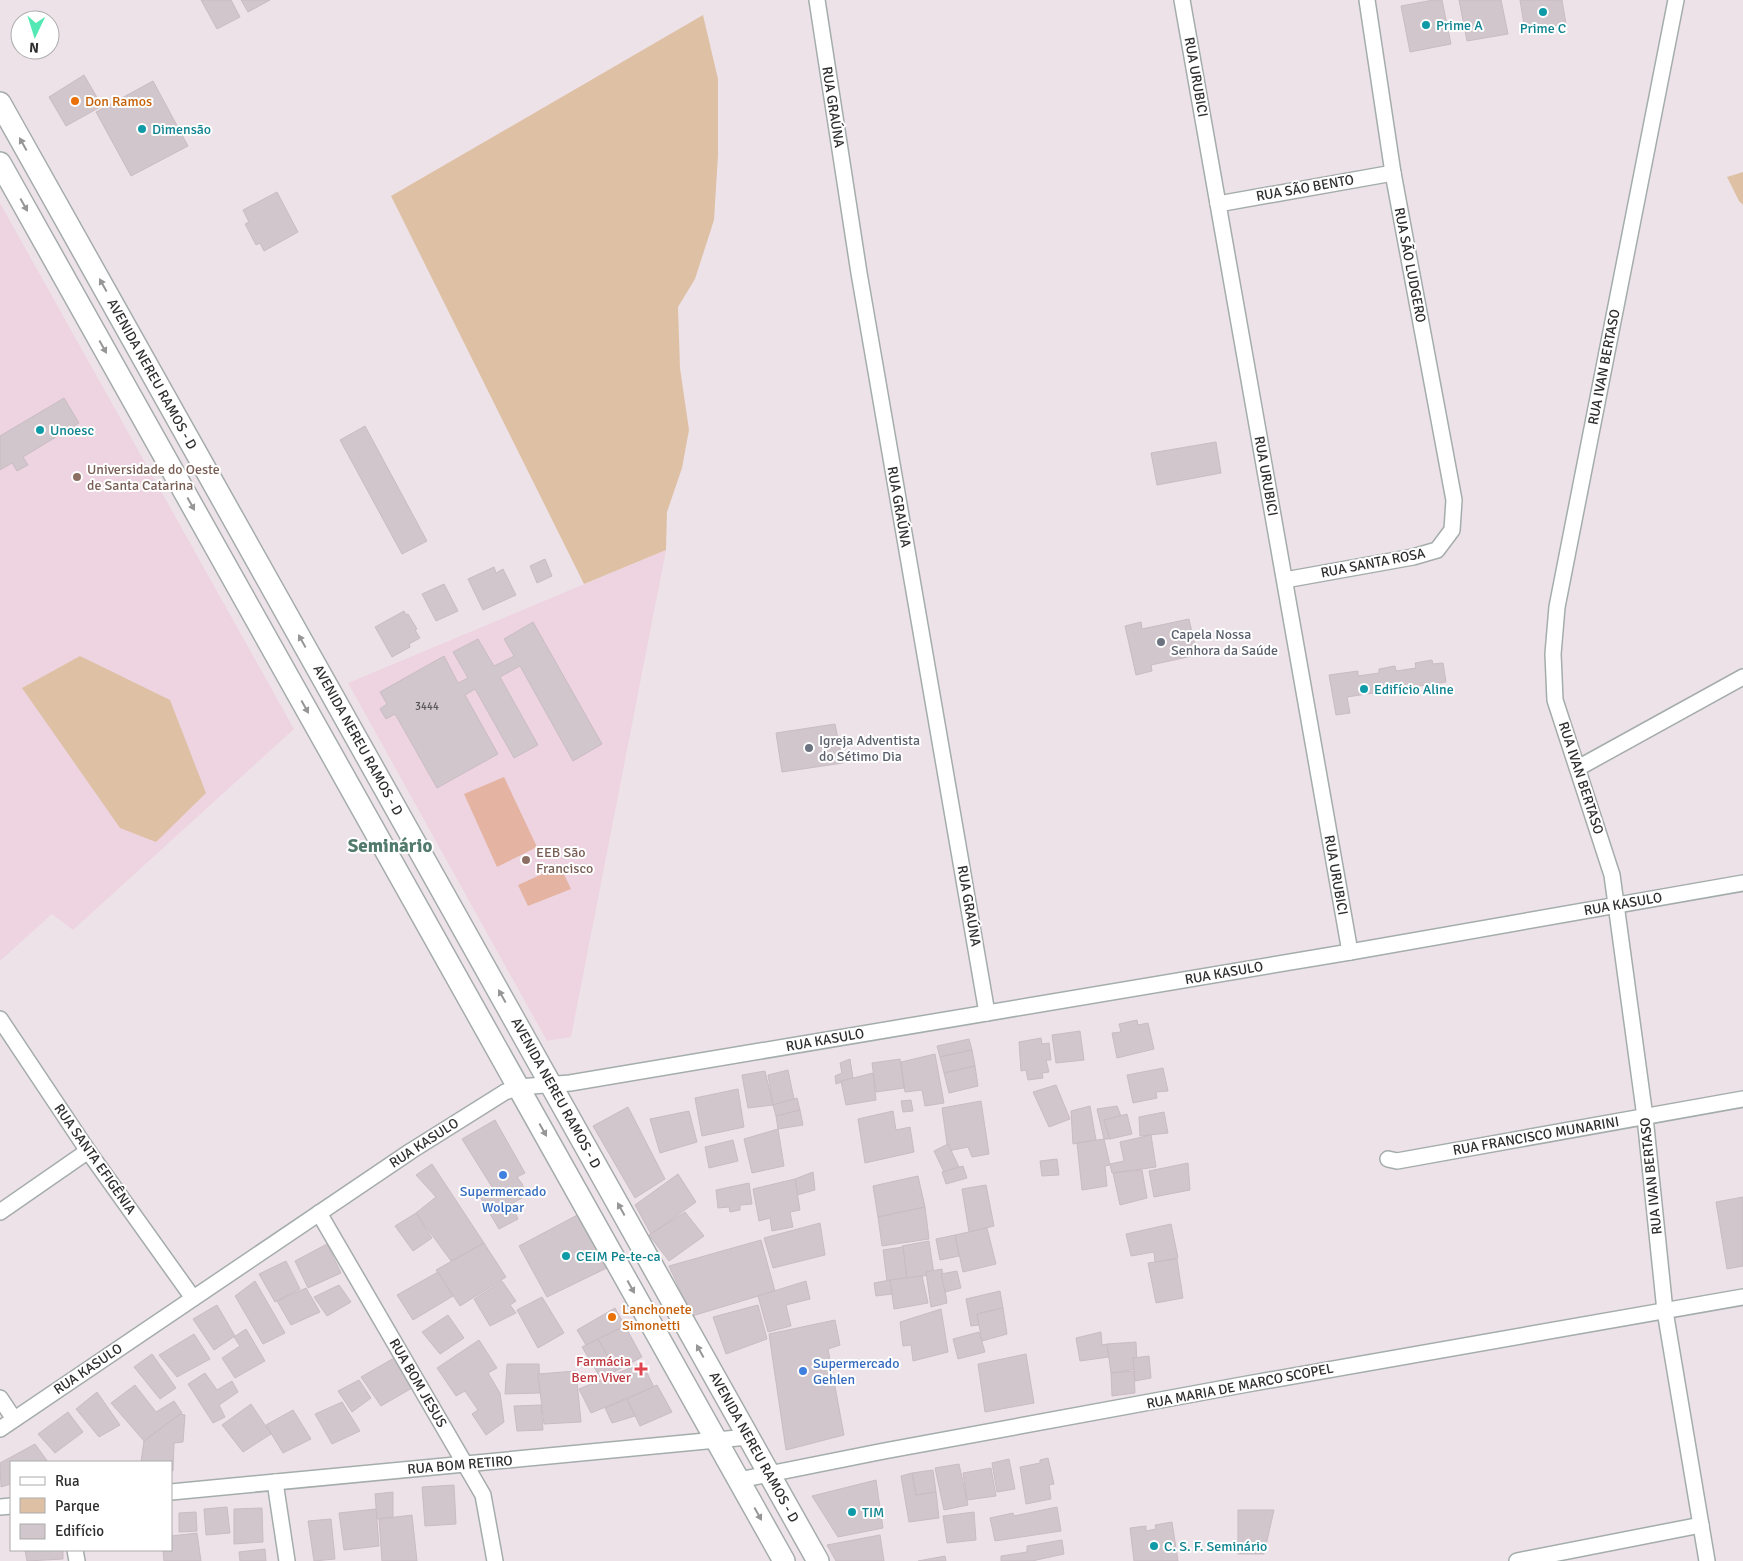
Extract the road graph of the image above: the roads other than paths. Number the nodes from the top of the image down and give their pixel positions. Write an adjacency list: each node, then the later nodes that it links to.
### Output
1 (817, 0): 18 (street, RUA GRAÚNA)
2 (1182, 0): 8 (street, RUA URUBICI)
3 (1367, 0): 7 (street, RUA SÃO LUDGERO)
4 (1676, 0): 14 (street, RUA IVAN BERTASO)
5 (0, 103): 9 (street, AVENIDA NEREU RAMOS - D, one-way to 5)
6 (0, 163): 10 (street, AVENIDA NEREU RAMOS - D, one-way to 10)
7 (1393, 173): 8 (street, RUA SÃO BENTO); 11 (street, RUA SÃO LUDGERO)
8 (1218, 204): 12 (street, RUA URUBICI)
9 (160, 388): 10 (street); 20 (street, AVENIDA NEREU RAMOS - D, one-way to 9)
10 (134, 403): 21 (street, AVENIDA NEREU RAMOS - D, one-way to 21)
11 (1452, 530): 12 (street, RUA SANTA ROSA)
12 (1285, 580): 17 (street, RUA URUBICI)
13 (1743, 677): 14 (street)
14 (1578, 768): 16 (street, RUA IVAN BERTASO)
15 (1743, 883): 16 (street, RUA KASULO)
16 (1616, 905): 17 (street, RUA KASULO); 23 (street, RUA IVAN BERTASO)
17 (1350, 952): 18 (street, RUA KASULO)
18 (988, 1012): 20 (street, RUA KASULO)
19 (0, 1019): 24 (street, RUA SANTA EFIGÊNIA)
20 (552, 1084): 21 (street, RUA KASULO); 34 (street, AVENIDA NEREU RAMOS - D, one-way to 20)
21 (519, 1087): 27 (street, RUA KASULO); 35 (street, AVENIDA NEREU RAMOS - D, one-way to 35)
22 (1743, 1099): 23 (street, RUA FRANCISCO MUNARINI)
23 (1645, 1116): 25 (street, RUA FRANCISCO MUNARINI); 30 (street, RUA IVAN BERTASO)
24 (88, 1151): 26 (street); 29 (street, RUA SANTA EFIGÊNIA)
25 (1388, 1159)
26 (0, 1212)
27 (319, 1213): 29 (street, RUA KASULO); 36 (street, RUA BOM JESUS)
28 (1743, 1297): 30 (street, RUA MARIA DE MARCO SCOPEL)
29 (193, 1298): 32 (street, RUA KASULO)
30 (1665, 1310): 37 (street, RUA MARIA DE MARCO SCOPEL); 41 (street, RUA IVAN BERTASO)
31 (0, 1398): 32 (street)
32 (14, 1419): 33 (street, RUA KASULO)
33 (0, 1429)
34 (748, 1437): 35 (street, RUA BOM RETIRO); 37 (street, AVENIDA NEREU RAMOS - D)
35 (717, 1441): 36 (street, RUA BOM RETIRO); 38 (street, AVENIDA NEREU RAMOS - D)
36 (464, 1464): 39 (street, RUA BOM RETIRO); 43 (street, RUA BOM JESUS)
37 (769, 1475): 38 (street, RUA MARIA DE MARCO SCOPEL); 45 (street, AVENIDA NEREU RAMOS - D)
38 (739, 1480): 44 (street, AVENIDA NEREU RAMOS - D, one-way to 44)
39 (275, 1482): 40 (street, RUA BOM RETIRO); 42 (street)
40 (172, 1492)
41 (1700, 1525): 46 (street); 47 (street, RUA IVAN BERTASO)
42 (287, 1561)
43 (495, 1561)
44 (784, 1561)
45 (818, 1561)
46 (1517, 1561)
47 (1706, 1561)

